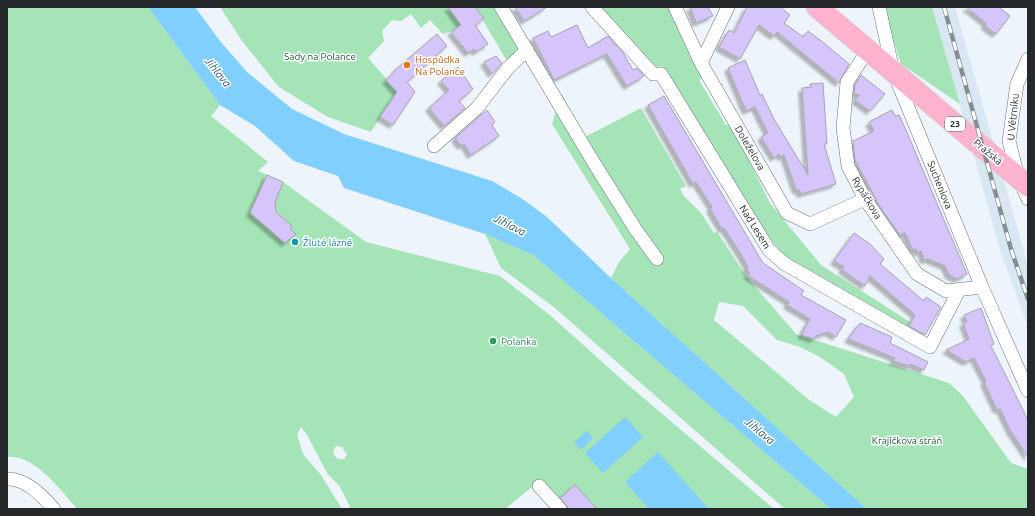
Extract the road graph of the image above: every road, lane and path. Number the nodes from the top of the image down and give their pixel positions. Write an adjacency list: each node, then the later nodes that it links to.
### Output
1 (501, 7): 7 (street)
2 (592, 7): 18 (street, Nad Lesem)
3 (675, 7): 10 (street, Doleželova)
4 (728, 7): 10 (street)
5 (817, 7): 8 (main road, Sucheniova / 23)
6 (879, 7): 11 (street)
7 (527, 50): 12 (street); 16 (street)
8 (868, 50): 11 (main road, Sucheniova / 23); 14 (street, Rypáčkova)
9 (1028, 59): 13 (street, U Větrníku)
10 (701, 63): 14 (street, Doleželova)
11 (893, 71): 13 (main road, Pražská / 23); 17 (street, Sucheniova)
12 (434, 146)
13 (1023, 181): 15 (street, U Větrníku)
14 (865, 199): 18 (street, Rypáčkova)
15 (1028, 199)
16 (657, 259)
17 (982, 288): 18 (street, Rypáčkova); 19 (street, Sucheniova)
18 (959, 290)
19 (1028, 391)
20 (7, 479): 22 (street)
21 (539, 486): 23 (street)
22 (54, 509)
23 (560, 509)

